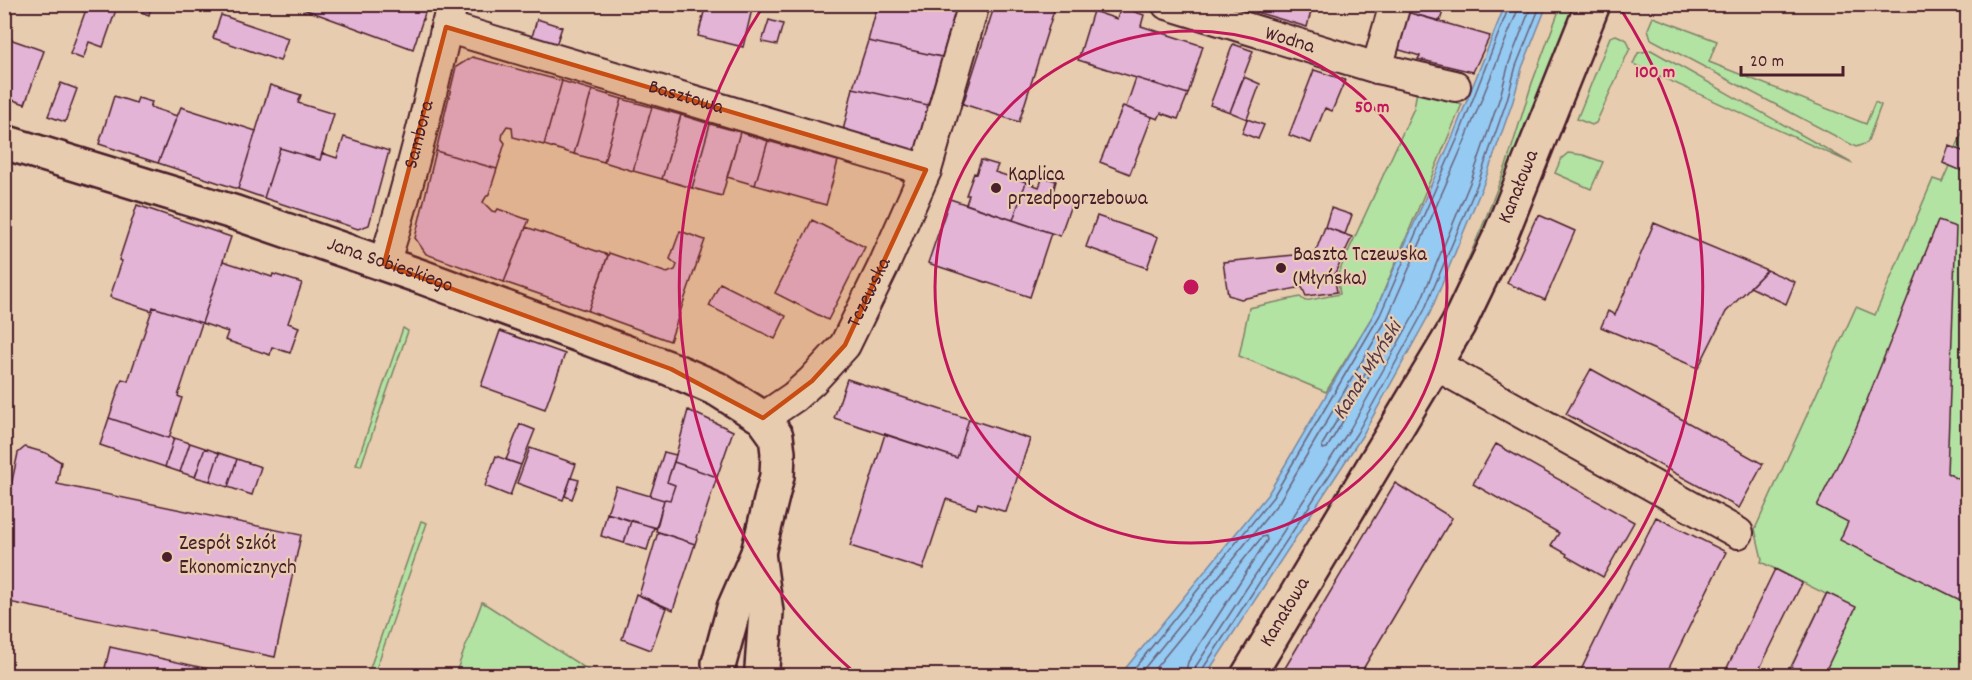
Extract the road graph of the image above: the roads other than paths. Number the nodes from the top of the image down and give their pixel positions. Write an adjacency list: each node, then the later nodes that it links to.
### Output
1 (974, 4): 9 (street, Tczewska)
2 (1167, 4): 6 (street, Wodna)
3 (1395, 4): 6 (street)
4 (1593, 4): 11 (street, Kanałowa)
5 (449, 16): 9 (street, Basztowa); 10 (street, Sambora)
6 (1377, 68): 7 (street, Wodna)
7 (1455, 86)
8 (4, 142): 10 (street, Jana Sobieskiego)
9 (926, 170): 12 (street, Tczewska)
10 (384, 264): 12 (street, Jana Sobieskiego)
11 (1436, 364): 13 (street); 17 (street, Kanałowa)
12 (764, 418): 14 (street)
13 (1738, 533)
14 (758, 553): 15 (street); 16 (street)
15 (710, 669): 16 (street)
16 (767, 672)
17 (1248, 675)

